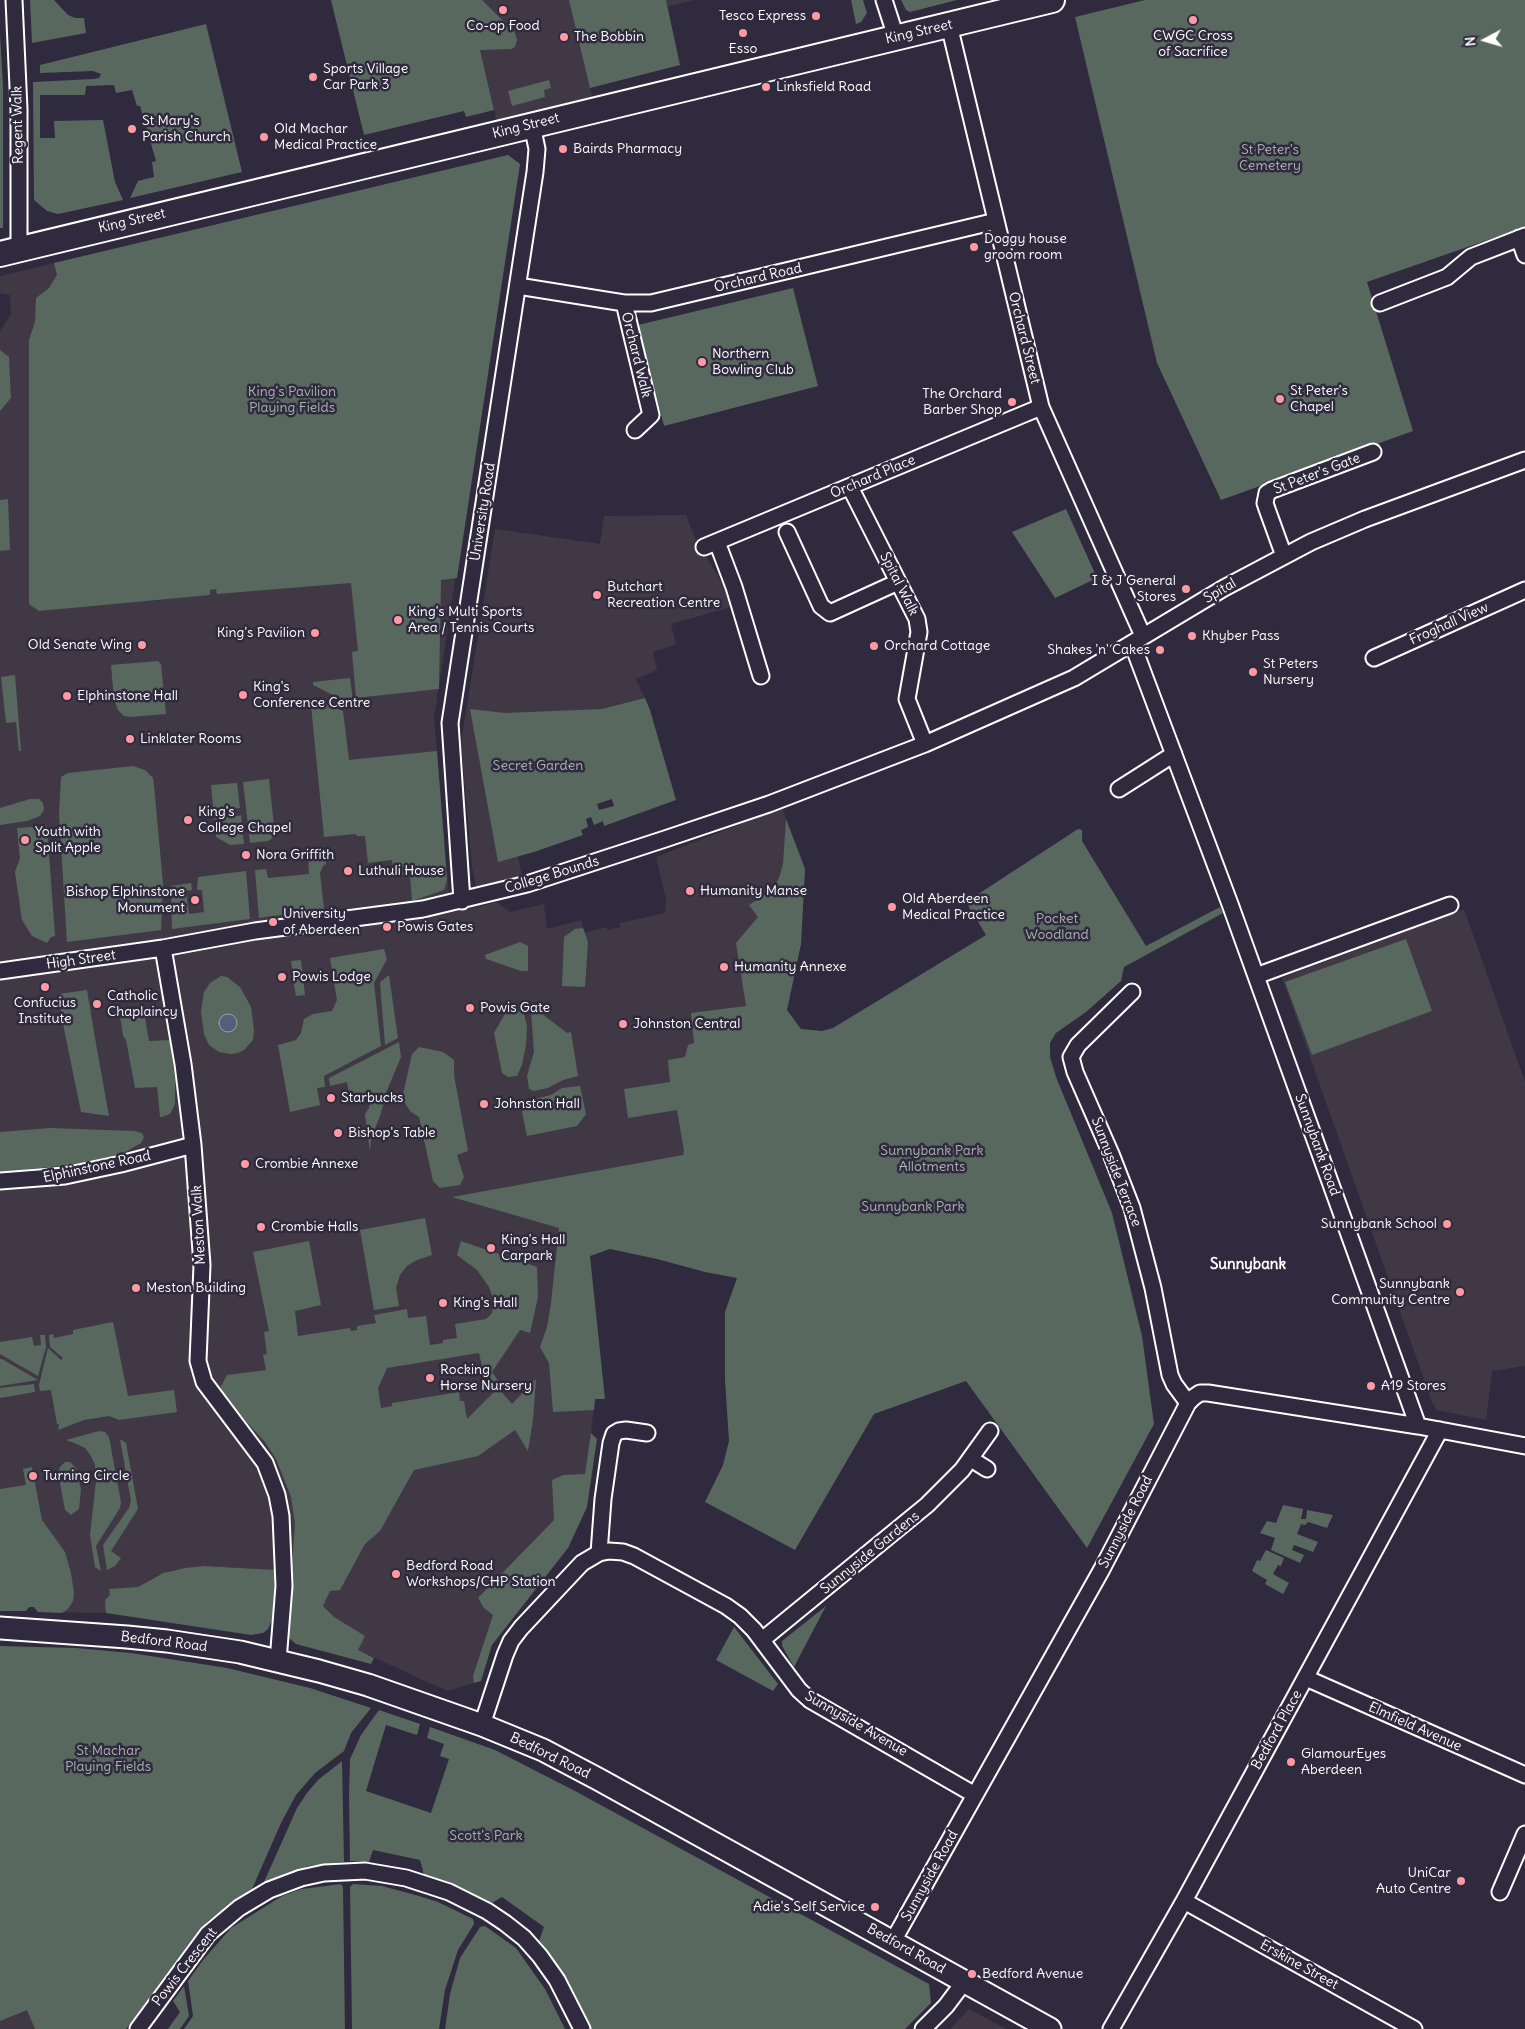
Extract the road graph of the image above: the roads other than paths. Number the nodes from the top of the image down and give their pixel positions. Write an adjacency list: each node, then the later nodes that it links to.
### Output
1 (14, 0): 9 (street, Regent Walk)
2 (884, 0): 5 (street)
3 (1052, 0): 4 (main road, King Street)
4 (949, 25): 5 (main road, King Street); 7 (street, Orchard Street)
5 (896, 37): 6 (main road, King Street)
6 (532, 125): 9 (main road, King Street); 11 (street, University Road)
7 (996, 221): 12 (street, Orchard Road); 14 (street, Orchard Street)
8 (1522, 237): 10 (street); 13 (street)
9 (10, 251)
10 (1525, 255)
11 (518, 286): 12 (street, Orchard Road); 29 (street, University Road)
12 (624, 303): 15 (street, Orchard Walk)
13 (1380, 303)
14 (1041, 407): 18 (street, Orchard Place); 23 (street, Orchard Street)
15 (635, 430)
16 (1373, 452): 20 (street, St Peter's Gate)
17 (1525, 460): 20 (street, Spital)
18 (850, 487): 21 (street, Spital Walk); 25 (street, Orchard Place)
19 (787, 532): 21 (street)
20 (1284, 556): 23 (street, Spital)
21 (898, 582): 26 (street, Spital Walk)
22 (1525, 590): 24 (street, Froghall View)
23 (1138, 639): 26 (street, Spital); 27 (street, Sunnybank Road)
24 (1374, 658)
25 (761, 676)
26 (925, 744): 29 (street, College Bounds)
27 (1174, 754): 28 (street); 33 (street, Sunnybank Road)
28 (1119, 789)
29 (462, 901): 31 (street, College Bounds)
30 (1450, 905): 33 (street)
31 (163, 948): 32 (street, High Street); 35 (street, Meston Walk)
32 (0, 971)
33 (1256, 976): 38 (street, Sunnybank Road)
34 (1132, 992): 37 (street, Sunnyside Terrace)
35 (193, 1145): 36 (street, Elphinstone Road); 48 (street, Meston Walk)
36 (0, 1181)
37 (1188, 1403): 38 (street); 52 (street, Sunnyside Road)
38 (1418, 1426): 39 (street)
39 (1440, 1430): 42 (street); 49 (street, Bedford Place)
40 (990, 1431): 43 (street, Sunnyside Gardens)
41 (648, 1433): 45 (street)
42 (1525, 1446)
43 (971, 1459): 44 (street); 47 (street, Sunnyside Gardens)
44 (987, 1469)
45 (599, 1553): 47 (street, Sunnyside Avenue); 50 (street)
46 (0, 1628): 48 (street, Bedford Road)
47 (762, 1640): 52 (street, Sunnyside Avenue)
48 (278, 1661): 50 (street, Bedford Road)
49 (1306, 1678): 51 (street, Elmfield Avenue); 55 (street, Bedford Place)
50 (482, 1725): 56 (street, Bedford Road)
51 (1525, 1774)
52 (975, 1794): 56 (street, Sunnyside Road)
53 (1525, 1834): 54 (street)
54 (1500, 1892)
55 (1184, 1901): 62 (street, Bedford Place); 63 (street, Erskine Street)
56 (893, 1941): 57 (street, Bedford Road)
57 (964, 1982): 60 (street); 61 (street, Bedford Road)
58 (138, 2029): 59 (street, Powis Crescent)
59 (582, 2029)
60 (923, 2029)
61 (1050, 2029)
62 (1111, 2029)
63 (1414, 2029)

